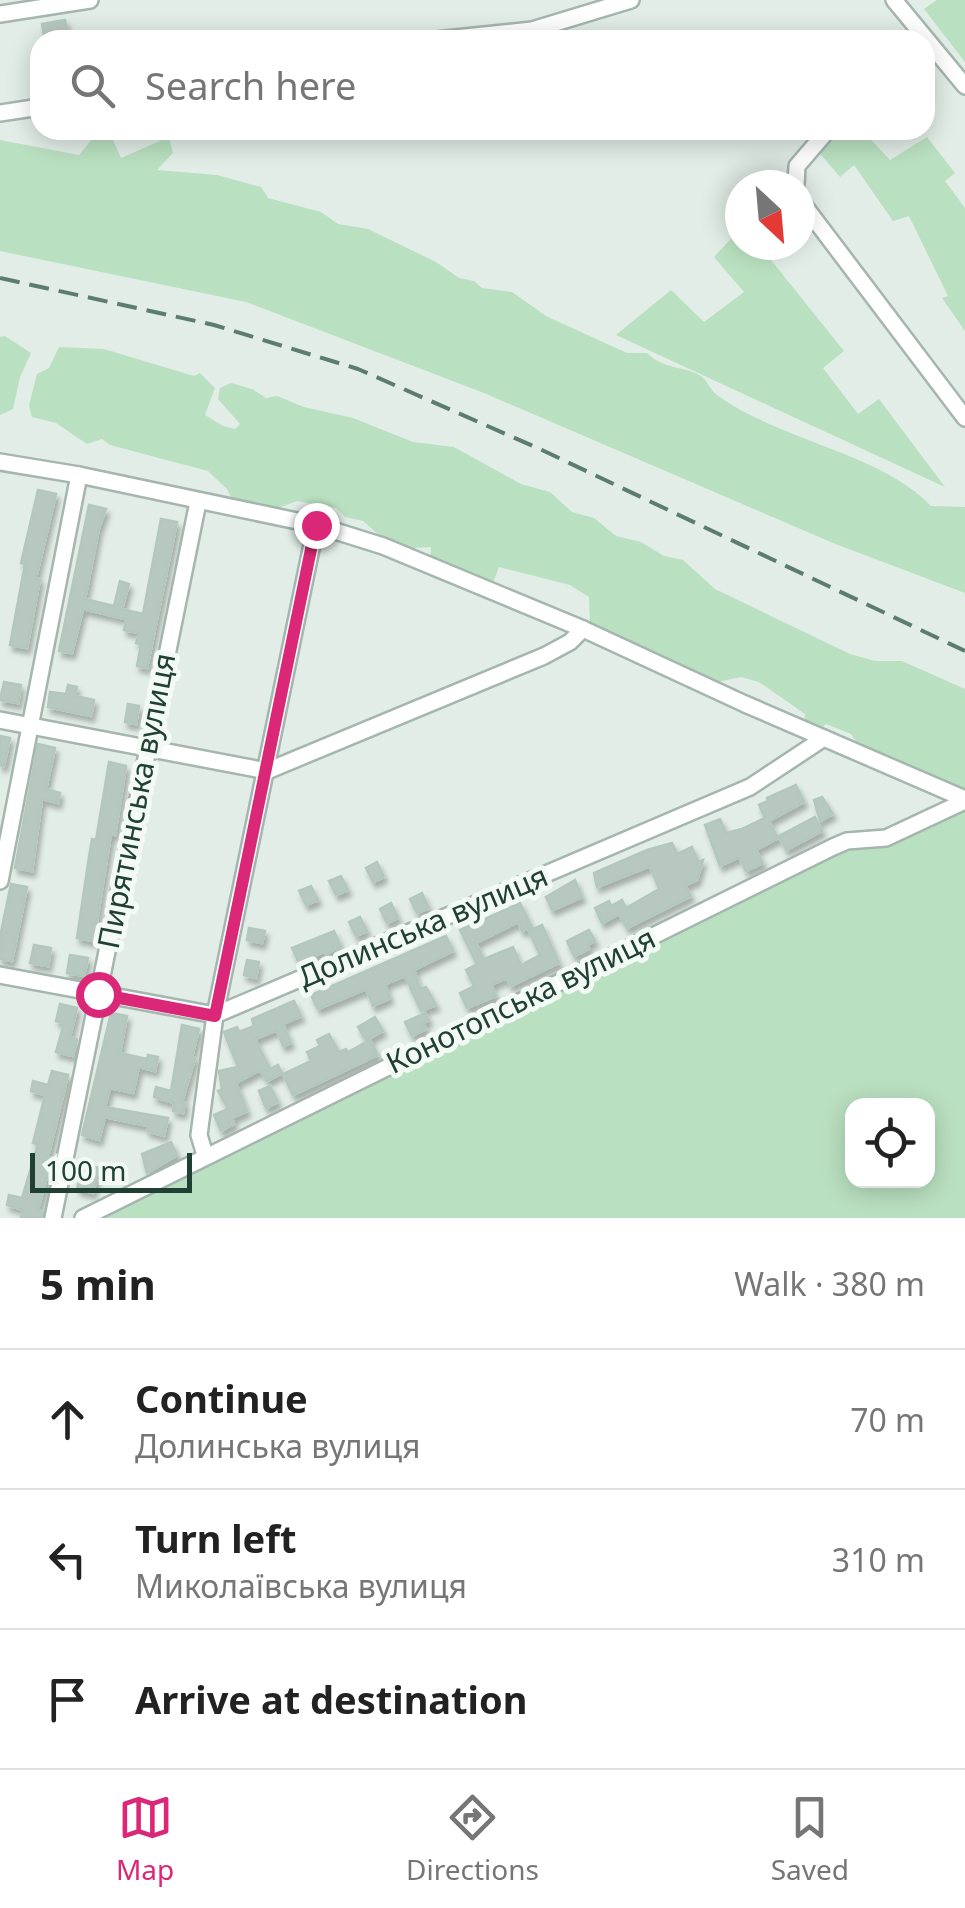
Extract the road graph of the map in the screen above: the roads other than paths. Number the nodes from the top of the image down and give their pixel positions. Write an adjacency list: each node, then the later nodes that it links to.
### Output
1 (90, 0): 4 (street)
2 (631, 0): 6 (street)
3 (894, 0): 5 (street)
4 (0, 14)
5 (912, 23): 7 (street); 8 (street)
6 (532, 30)
7 (913, 30)
8 (918, 30)
9 (935, 50): 10 (street)
10 (965, 86)
11 (30, 108): 12 (street)
12 (0, 113)
13 (819, 140): 14 (street)
14 (797, 170)
15 (815, 220): 16 (street)
16 (965, 418)
17 (0, 462): 18 (street)
18 (79, 475): 19 (street); 23 (street)
19 (198, 502): 20 (street); 25 (street, Пирятинська вулиця)
20 (316, 525): 21 (street); 26 (street)
21 (583, 628): 24 (street); 26 (street)
22 (0, 720): 23 (street)
23 (32, 728): 25 (street); 28 (street)
24 (824, 738): 27 (street); 31 (street, Долинська вулиця)
25 (147, 748): 26 (street); 30 (street, Пирятинська вулиця)
26 (267, 771): 31 (street)
27 (965, 800): 32 (street, Конотопська вулиця)
28 (0, 881)
29 (0, 975): 30 (street)
30 (98, 994): 31 (street); 33 (street, Пирятинська вулиця)
31 (215, 1016): 32 (street)
32 (205, 1155): 34 (street, Конотопська вулиця)
33 (52, 1218)
34 (82, 1218)

